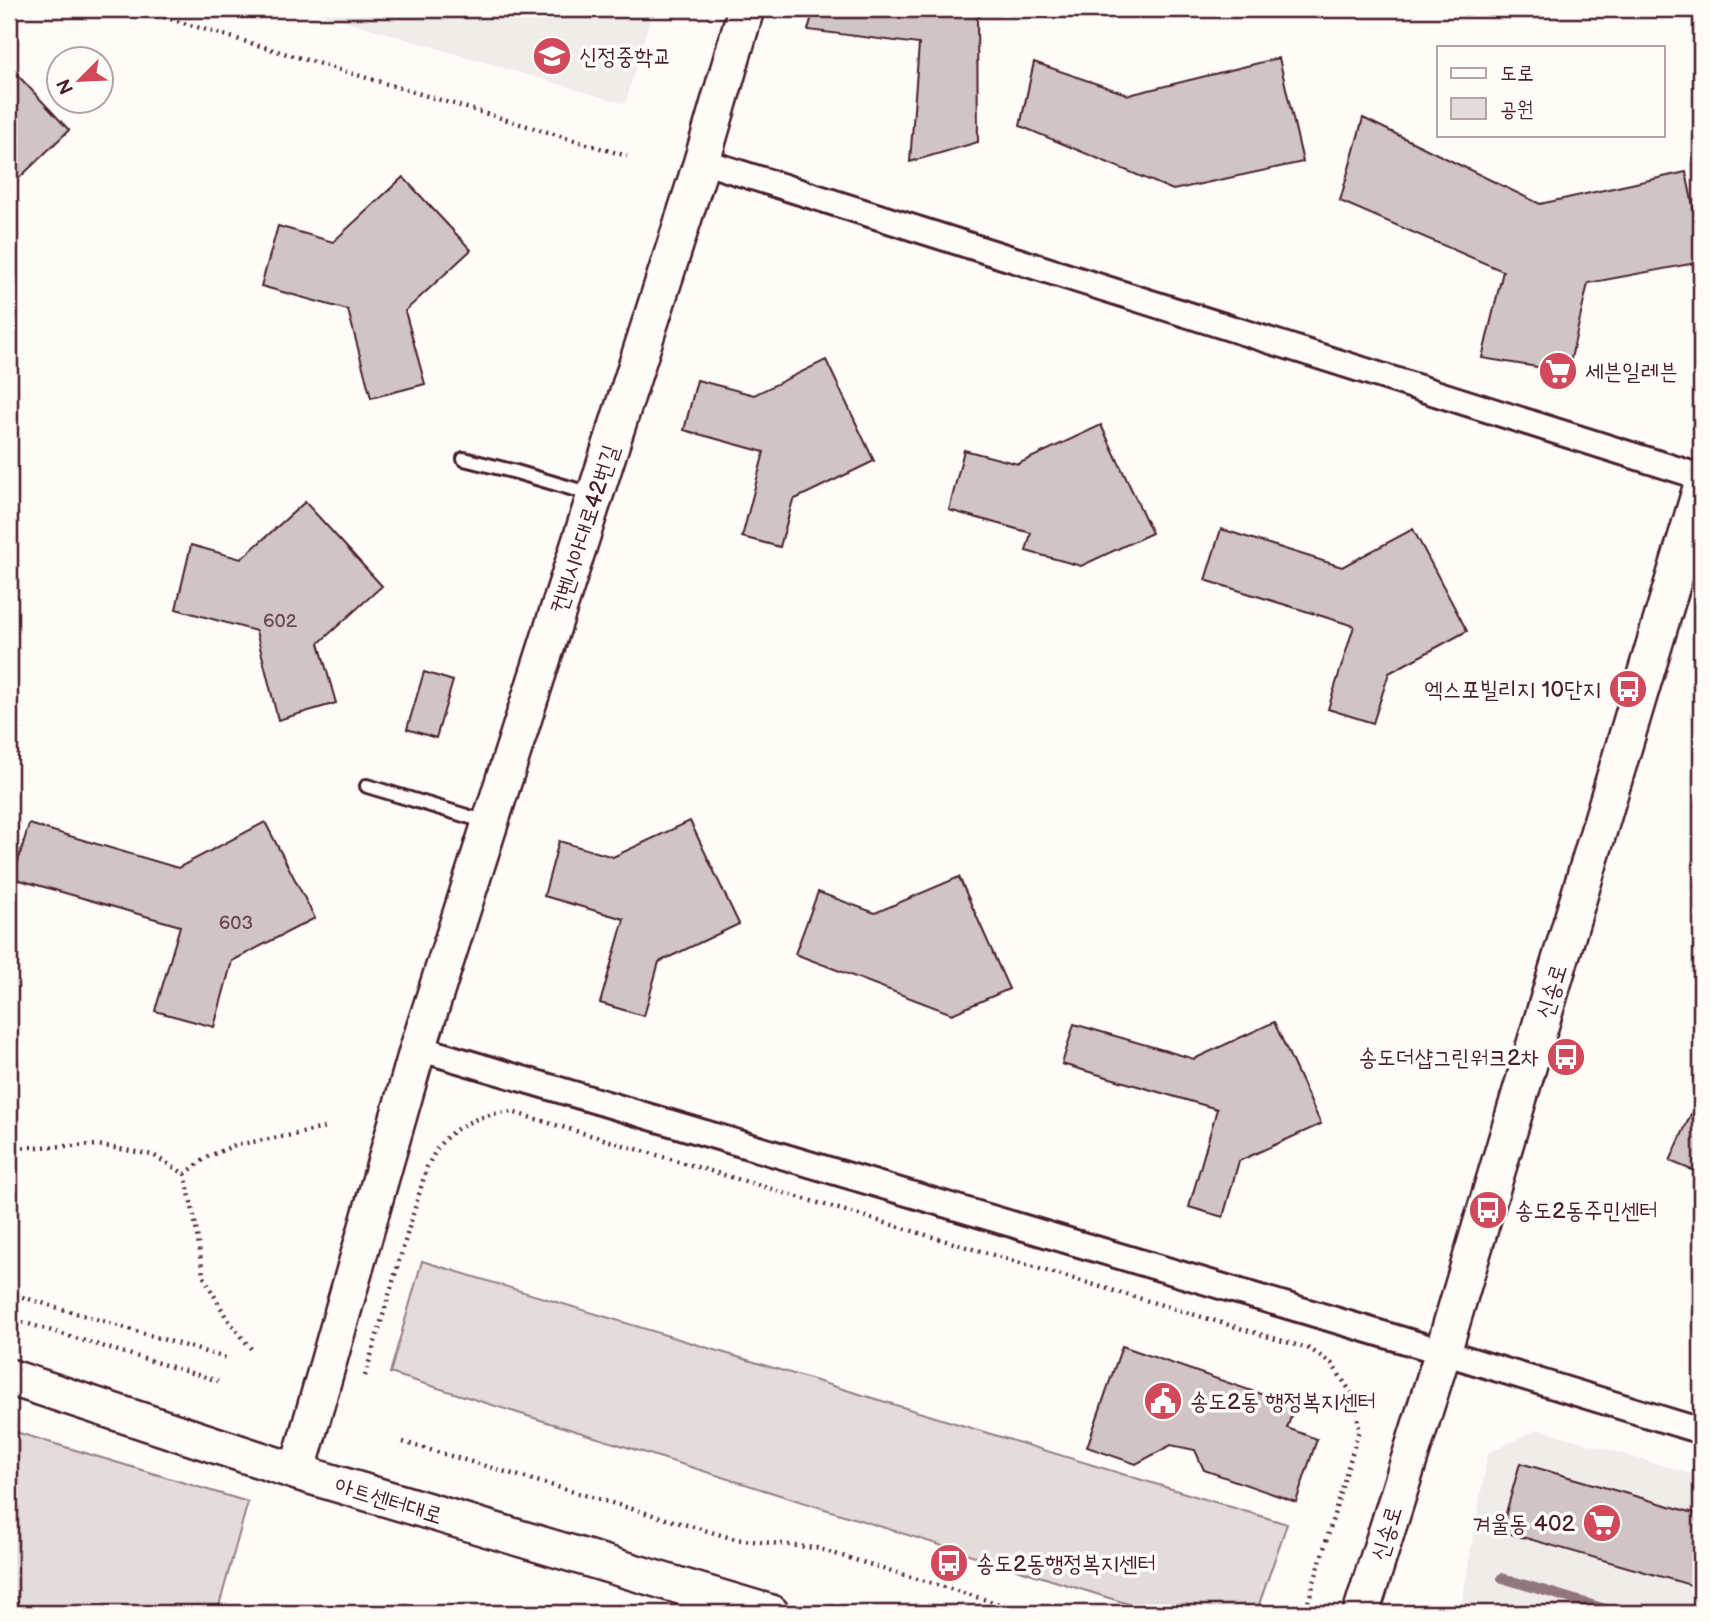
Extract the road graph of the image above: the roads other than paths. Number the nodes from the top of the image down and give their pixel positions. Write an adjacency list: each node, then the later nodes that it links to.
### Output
1 (747, 9): 2 (street, 컨벤시아대로42번길)
2 (702, 161): 4 (street); 6 (street, 컨벤시아대로42번길)
3 (464, 459): 6 (lane)
4 (1701, 477)
5 (1701, 488): 10 (street, 신송로)
6 (594, 496): 8 (street, 컨벤시아대로42번길)
7 (367, 786): 8 (lane)
8 (490, 823): 9 (street, 컨벤시아대로42번길)
9 (418, 1048): 10 (street); 13 (street, 컨벤시아대로42번길)
10 (1443, 1352): 12 (street); 15 (street, 신송로)
11 (9, 1377): 13 (street, 아트센터대로)
12 (1701, 1431)
13 (297, 1472): 14 (street, 아트센터대로)
14 (771, 1613)
15 (1361, 1613)

